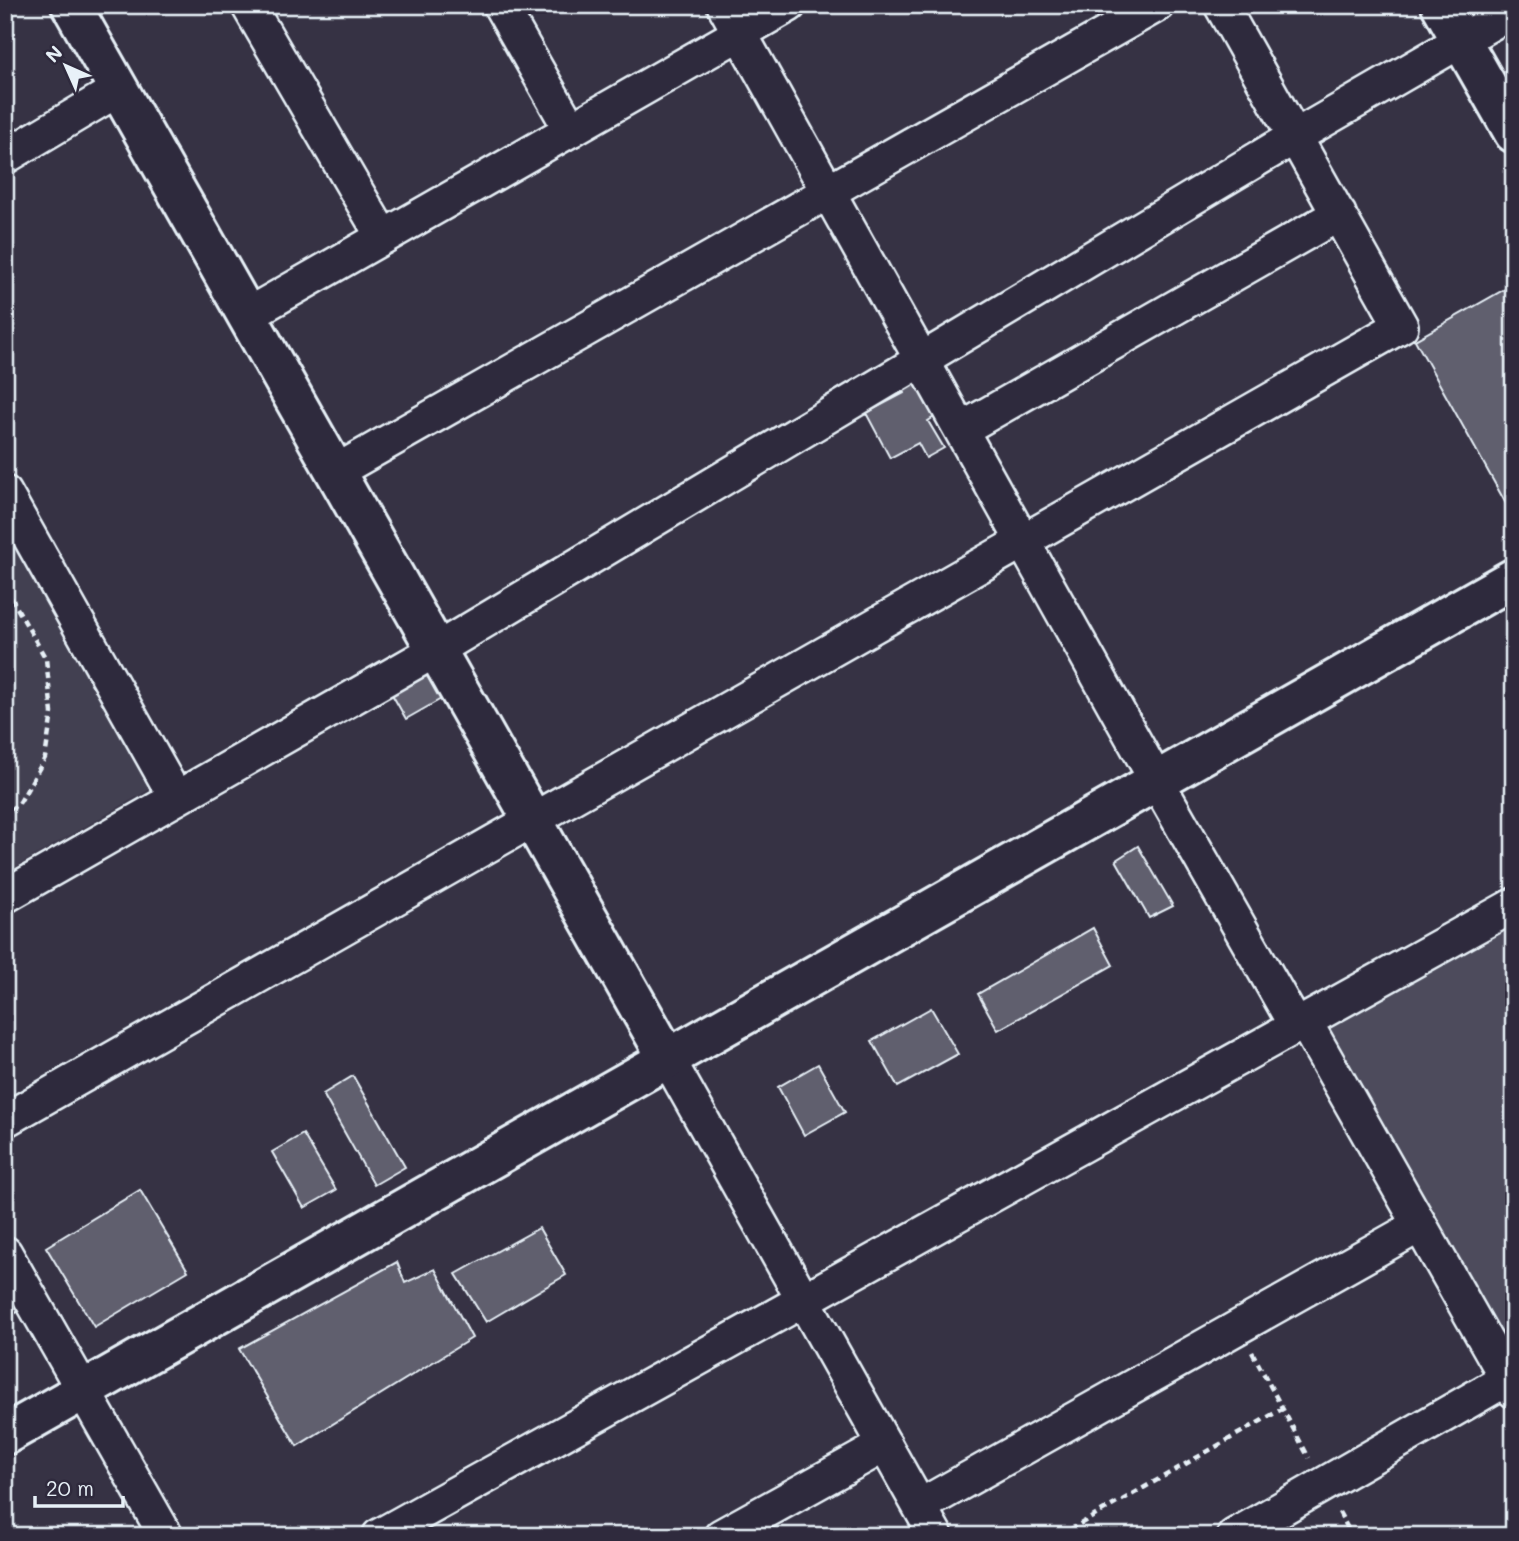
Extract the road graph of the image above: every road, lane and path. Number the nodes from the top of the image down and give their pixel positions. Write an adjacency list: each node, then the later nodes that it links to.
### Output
1 (71, 5): 12 (street)
2 (248, 5): 19 (street)
3 (500, 5): 13 (street)
4 (724, 5): 10 (street)
5 (789, 5): 10 (street)
6 (1157, 5): 17 (street)
7 (1221, 5): 15 (street)
8 (1441, 5): 11 (street)
9 (1514, 10): 11 (street)
10 (740, 33): 13 (street); 17 (street)
11 (1461, 41): 14 (street); 15 (street)
12 (119, 89): 16 (street); 20 (street)
13 (571, 130): 19 (street)
14 (1514, 133)
15 (1296, 136): 18 (street); 21 (street)
16 (5, 157)
17 (829, 191): 21 (street); 23 (street)
18 (1339, 214): 22 (street); 25 (street)
19 (383, 237): 20 (street)
20 (247, 315): 23 (street)
21 (922, 358): 22 (street); 28 (street)
22 (962, 429): 25 (street)
23 (335, 471): 28 (street)
24 (5, 493): 30 (street)
25 (1024, 541): 29 (street); 32 (street)
26 (1514, 578): 29 (street)
27 (5, 587): 31 (path)
28 (436, 650): 30 (street); 32 (street)
29 (1156, 780): 35 (street); 36 (street)
30 (176, 797): 33 (street)
31 (5, 814)
32 (533, 820): 36 (street); 37 (street)
33 (5, 895)
34 (1514, 905): 35 (street)
35 (1300, 1024): 38 (street); 40 (street)
36 (668, 1059): 40 (street); 43 (street)
37 (5, 1120)
38 (1420, 1225): 41 (street); 42 (street)
39 (5, 1252): 43 (street)
40 (803, 1300): 46 (street); 51 (street)
41 (1238, 1327): 44 (path); 48 (street)
42 (1510, 1385): 47 (street)
43 (83, 1391): 45 (street); 50 (street)
44 (1282, 1409): 47 (path); 54 (path)
45 (5, 1435)
46 (885, 1445): 48 (street); 49 (street)
47 (1324, 1484): 55 (street)
48 (920, 1506): 53 (street)
49 (767, 1525): 52 (street)
50 (166, 1536)
51 (379, 1536)
52 (721, 1536)
53 (936, 1536)
54 (1059, 1536)
55 (1234, 1536)

